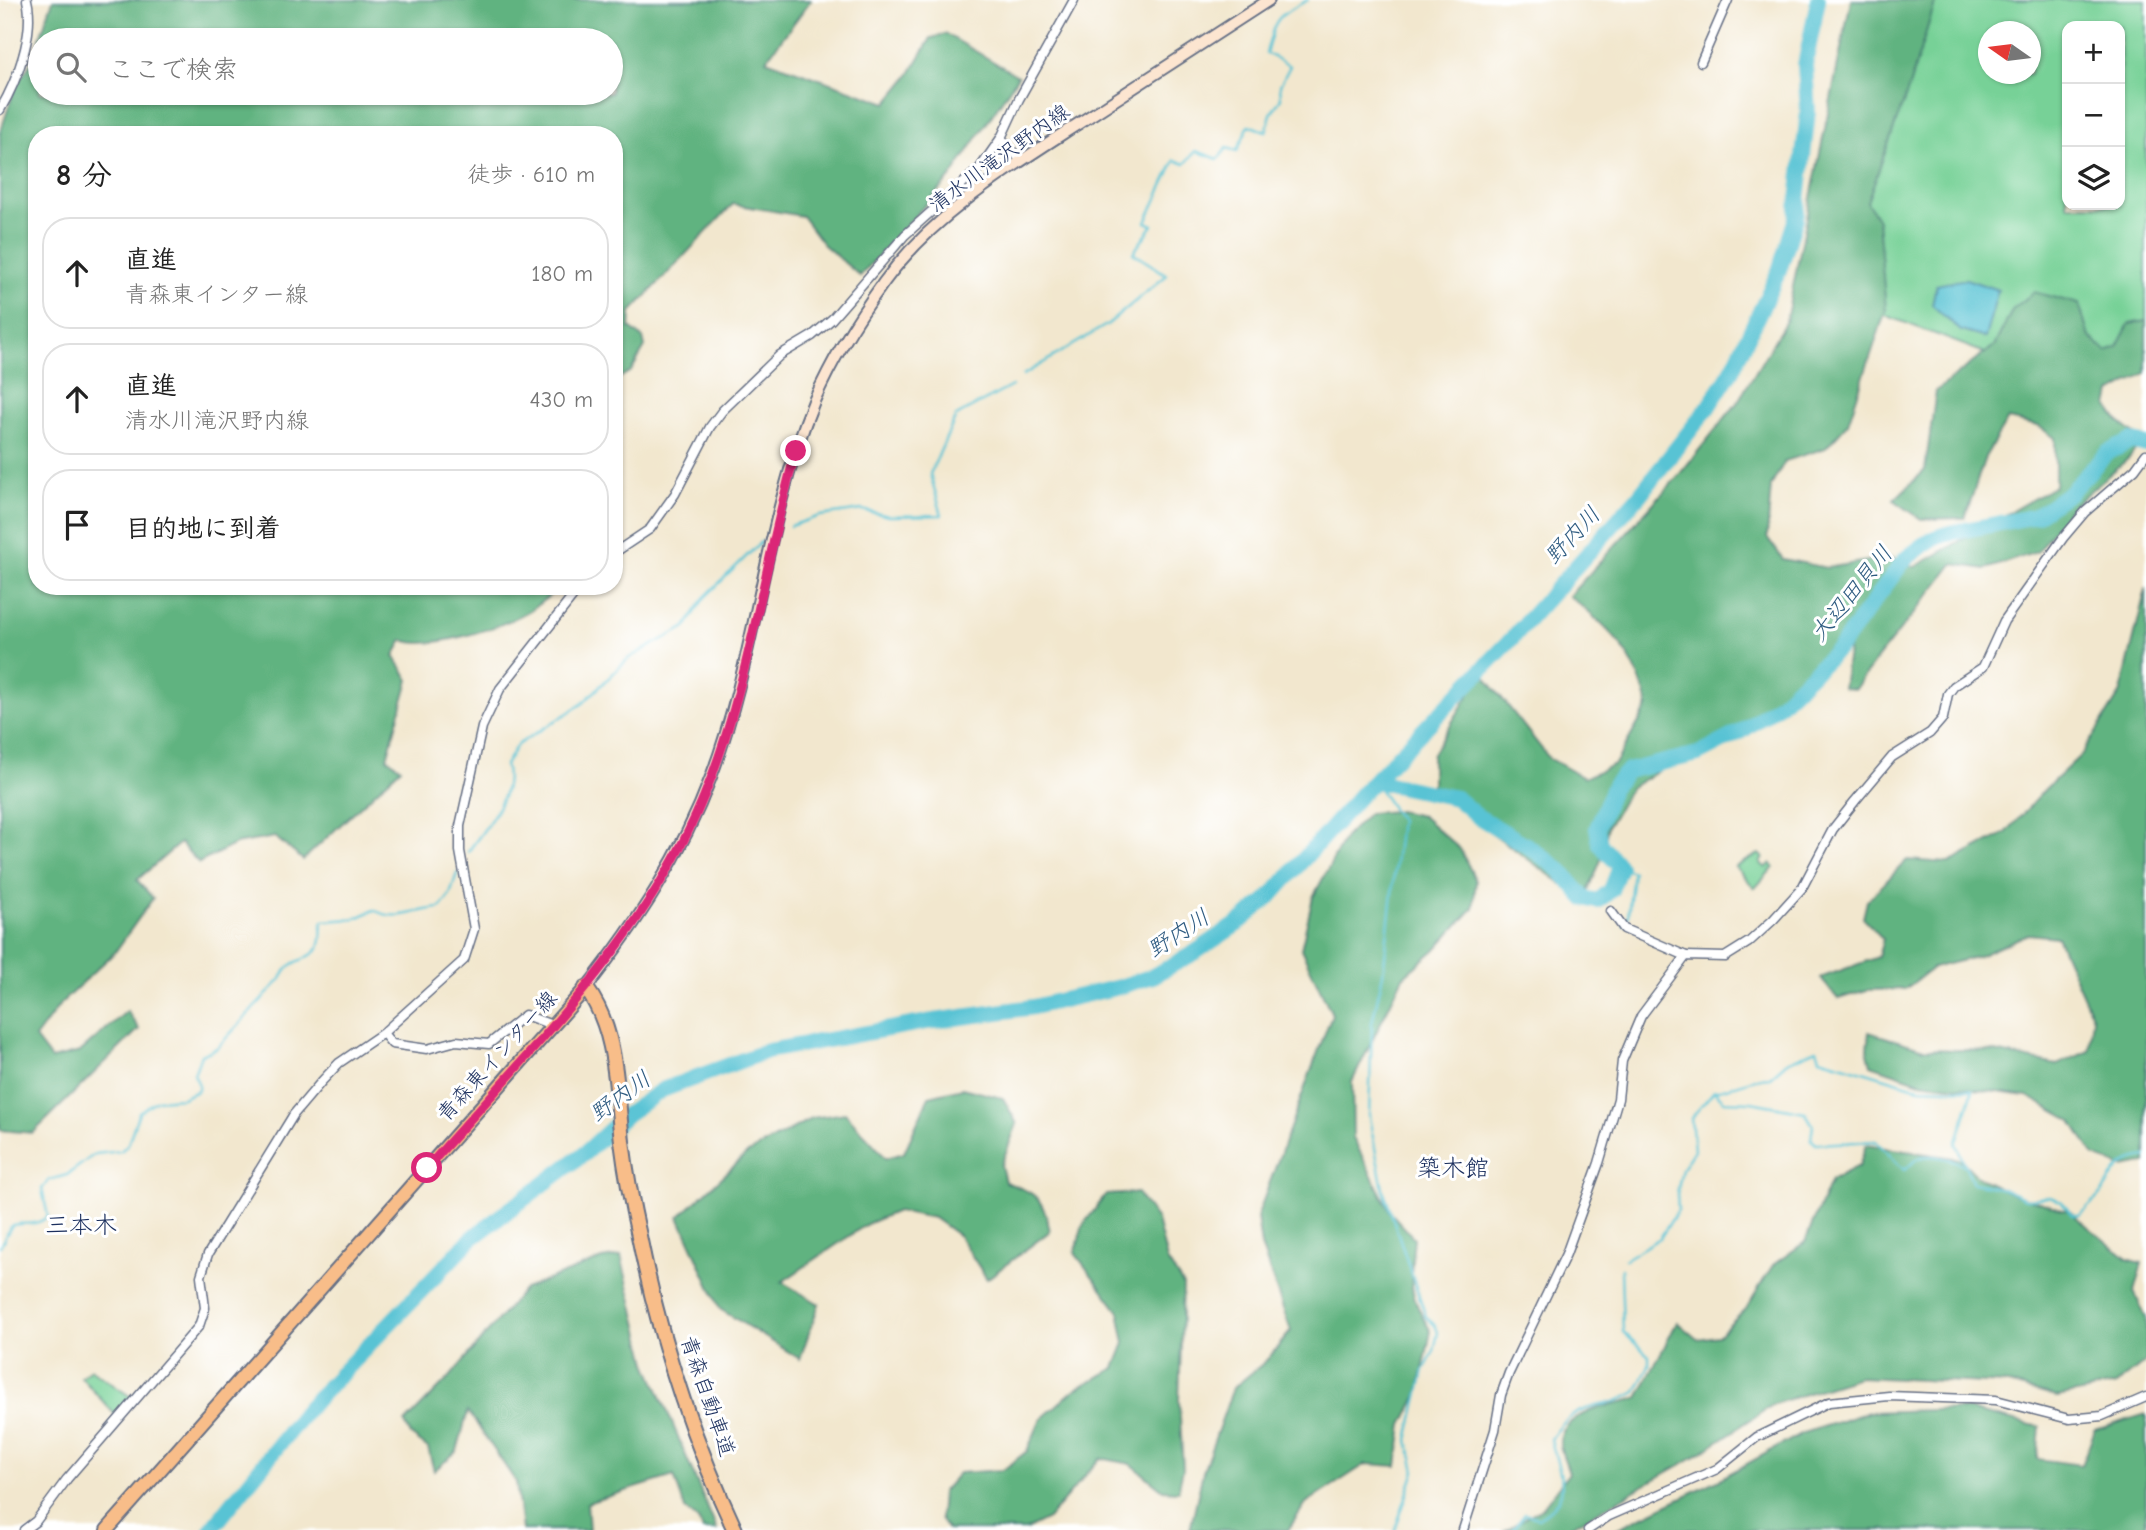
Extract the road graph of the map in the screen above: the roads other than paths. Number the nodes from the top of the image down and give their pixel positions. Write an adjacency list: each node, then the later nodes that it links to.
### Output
1 (27, 0): 7 (street)
2 (1062, 0): 5 (street)
3 (1269, 0): 9 (main road, 清水川滝沢野内線)
4 (1728, 0): 6 (street)
5 (1072, 2): 8 (street)
6 (1701, 62)
7 (0, 110)
8 (1001, 138): 9 (street); 11 (street)
9 (1021, 160): 15 (main road, 清水川滝沢野内線)
10 (2146, 454): 14 (street)
11 (623, 547)
12 (574, 595): 17 (street)
13 (1611, 911): 14 (street)
14 (1686, 956): 23 (street)
15 (586, 988): 16 (main road, 青森東インター線); 18 (highway, 青森東インター線)
16 (552, 1025): 17 (street); 21 (main road, 青森東インター線)
17 (383, 1033): 20 (street)
18 (647, 1273): 22 (highway, 青森自動車道)
19 (2146, 1397): 24 (street)
20 (24, 1530)
21 (107, 1530)
22 (735, 1530)
23 (1463, 1530)
24 (1588, 1530)

